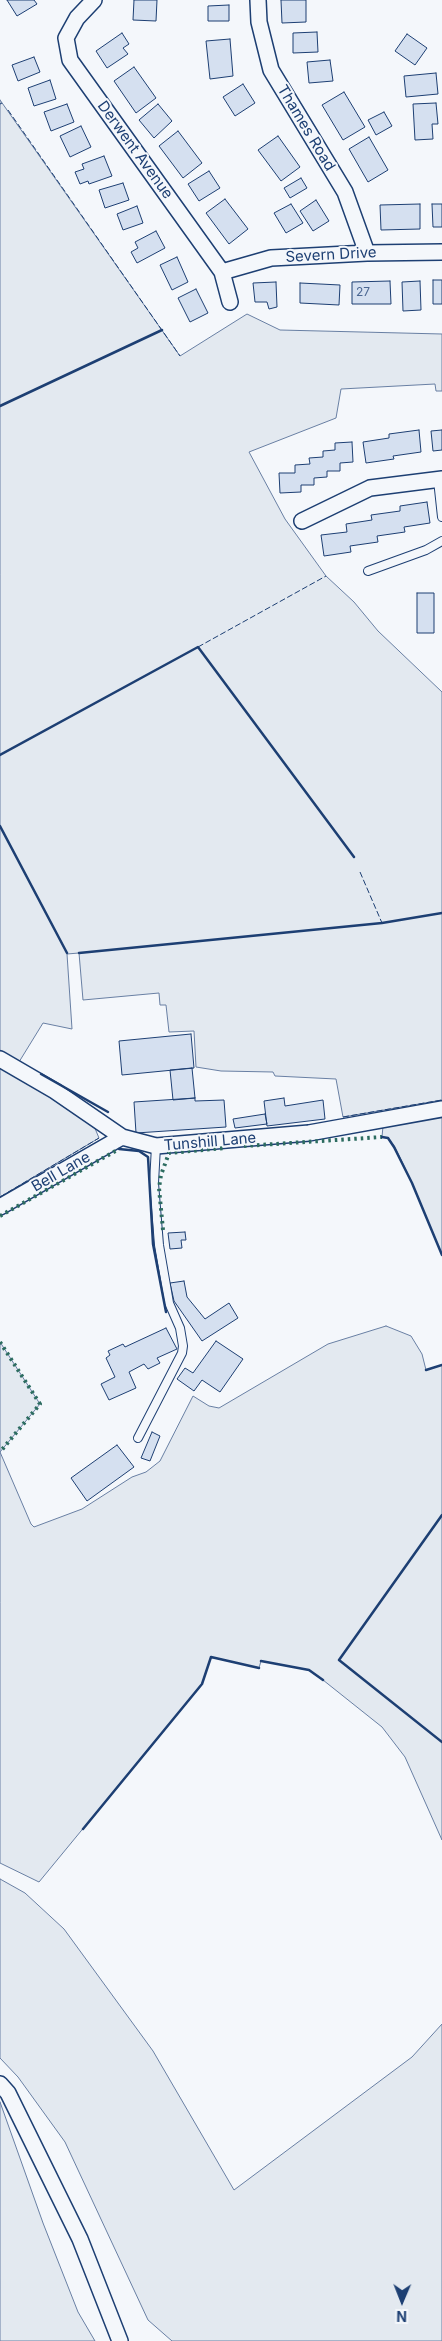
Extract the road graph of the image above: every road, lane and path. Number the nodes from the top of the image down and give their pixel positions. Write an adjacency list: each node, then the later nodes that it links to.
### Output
1 (94, 0): 5 (street, Derwent Avenue)
2 (258, 0): 4 (street, Thames Road)
3 (442, 252): 4 (street, Severn Drive)
4 (367, 253): 5 (street, Severn Drive)
5 (222, 272): 6 (street, Derwent Avenue)
6 (230, 302)
7 (440, 480): 8 (lane); 9 (street)
8 (442, 517)
9 (302, 521)
10 (442, 541): 11 (lane)
11 (368, 570)
12 (0, 1059): 14 (street, Tunshill Lane)
13 (442, 1109): 15 (street, Tunshill Lane)
14 (122, 1137): 15 (street, Tunshill Lane); 16 (street, Bell Lane)
15 (156, 1146): 17 (lane)
16 (0, 1207)
17 (138, 1438)
18 (0, 2084): 19 (street)
19 (120, 2341)

